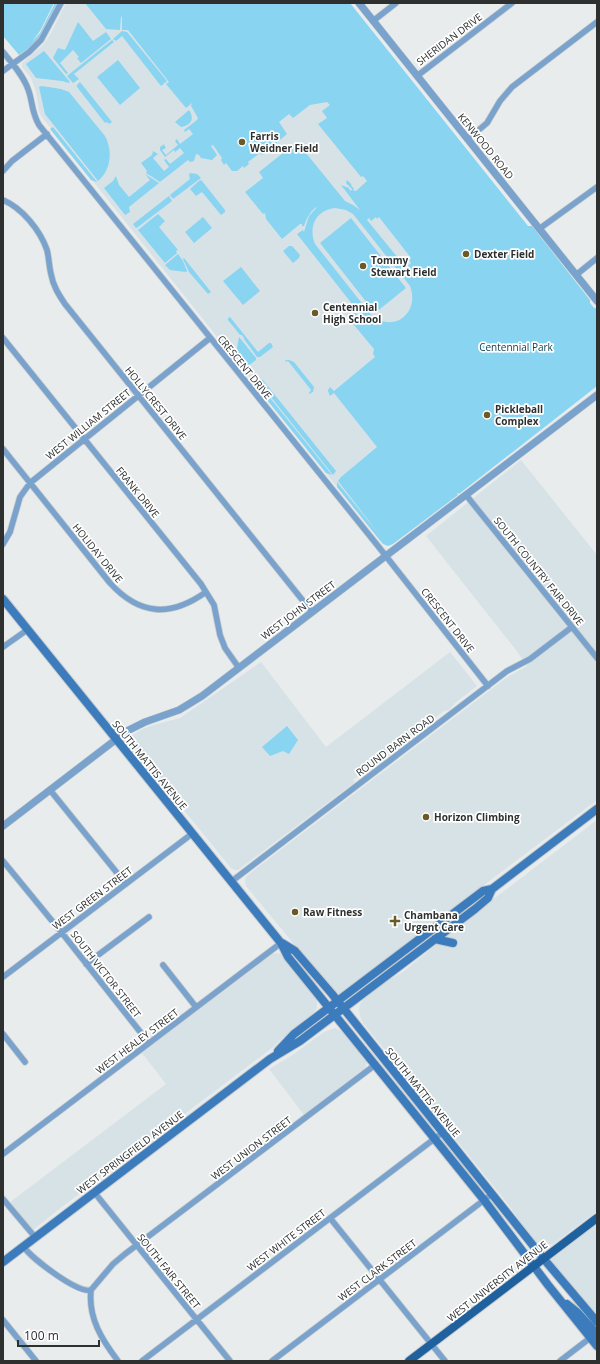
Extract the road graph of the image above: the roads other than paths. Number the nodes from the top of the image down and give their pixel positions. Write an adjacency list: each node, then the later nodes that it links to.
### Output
1 (61, 3): 8 (street)
2 (359, 3): 5 (street, KENWOOD ROAD)
3 (396, 3): 5 (street)
4 (512, 3): 10 (street, SHERIDAN DRIVE)
5 (373, 21): 10 (street, KENWOOD ROAD)
6 (597, 22): 12 (street)
7 (3, 52): 8 (street, CRESCENT DRIVE)
8 (12, 64): 9 (street); 11 (street, CRESCENT DRIVE)
9 (3, 71)
10 (417, 76): 12 (street, KENWOOD ROAD)
11 (47, 134): 13 (street); 21 (street, CRESCENT DRIVE)
12 (468, 140): 16 (street, KENWOOD ROAD)
13 (3, 171)
14 (597, 187): 16 (street)
15 (3, 200): 22 (street, HOLLYCREST DRIVE)
16 (539, 229): 18 (street, KENWOOD ROAD)
17 (597, 258): 18 (street)
18 (576, 274): 19 (street, KENWOOD ROAD)
19 (597, 301)
20 (3, 338): 24 (street, FRANK DRIVE)
21 (210, 338): 22 (street, WEST WILLIAM STREET); 29 (street, CRESCENT DRIVE)
22 (138, 395): 24 (street, WEST WILLIAM STREET); 32 (street, HOLLYCREST DRIVE)
23 (597, 395): 27 (street, WEST JOHN STREET)
24 (84, 438): 26 (street, WEST WILLIAM STREET); 30 (street, FRANK DRIVE)
25 (3, 449): 26 (street, HOLIDAY DRIVE)
26 (30, 483): 28 (street, WEST WILLIAM STREET); 30 (street, HOLIDAY DRIVE)
27 (466, 495): 29 (street, WEST JOHN STREET); 33 (street, SOUTH COUNTRY FAIR DRIVE)
28 (3, 544)
29 (386, 556): 32 (street, WEST JOHN STREET); 38 (street, CRESCENT DRIVE)
30 (206, 592): 37 (street, FRANK DRIVE)
31 (3, 599): 34 (main road, SOUTH MATTIS AVENUE)
32 (312, 612): 37 (street, WEST JOHN STREET)
33 (572, 627): 36 (street, SOUTH COUNTRY FAIR DRIVE); 38 (street, ROUND BARN ROAD)
34 (27, 630): 35 (street); 39 (main road, SOUTH MATTIS AVENUE)
35 (3, 648)
36 (597, 658)
37 (239, 668): 39 (street, WEST JOHN STREET)
38 (488, 686): 45 (street, ROUND BARN ROAD)
39 (116, 740): 40 (street, WEST JOHN STREET); 43 (main road, SOUTH MATTIS AVENUE)
40 (50, 790): 42 (street, WEST JOHN STREET); 46 (street)
41 (597, 809): 47 (main road, WEST SPRINGFIELD AVENUE)
42 (3, 826)
43 (193, 833): 45 (main road, SOUTH MATTIS AVENUE); 46 (street, WEST GREEN STREET)
44 (3, 861): 49 (street, SOUTH VICTOR STREET)
45 (232, 881): 51 (main road, SOUTH MATTIS AVENUE)
46 (126, 884): 49 (street, WEST GREEN STREET)
47 (492, 889): 50 (main road, WEST SPRINGFIELD AVENUE); 56 (main road, WEST SPRINGFIELD AVENUE)
48 (149, 917): 53 (street)
49 (62, 932): 53 (street, SOUTH VICTOR STREET); 55 (street, WEST GREEN STREET)
50 (436, 939): 52 (main road); 59 (main road, WEST SPRINGFIELD AVENUE)
51 (281, 943): 56 (main road, SOUTH MATTIS AVENUE); 57 (street, WEST HEALEY STREET); 58 (main road, SOUTH MATTIS AVENUE)
52 (453, 943)
53 (86, 964): 62 (street, SOUTH VICTOR STREET)
54 (163, 965): 57 (street)
55 (3, 977)
56 (338, 1001): 58 (main road, WEST SPRINGFIELD AVENUE); 59 (main road, SOUTH MATTIS AVENUE)
57 (196, 1007): 62 (street, WEST HEALEY STREET)
58 (329, 1008): 60 (main road, SOUTH MATTIS AVENUE); 63 (main road, WEST SPRINGFIELD AVENUE)
59 (344, 1008): 60 (main road, WEST SPRINGFIELD AVENUE); 66 (main road, SOUTH MATTIS AVENUE)
60 (335, 1015): 63 (main road, WEST SPRINGFIELD AVENUE); 65 (main road, SOUTH MATTIS AVENUE)
61 (3, 1034): 64 (street)
62 (149, 1043): 68 (street, WEST HEALEY STREET)
63 (270, 1059): 69 (main road, WEST SPRINGFIELD AVENUE)
64 (25, 1062)
65 (375, 1064): 67 (main road, SOUTH MATTIS AVENUE); 76 (street, WEST UNION STREET)
66 (442, 1132): 67 (street, WEST WHITE STREET); 70 (main road, SOUTH MATTIS AVENUE)
67 (434, 1139): 72 (main road, SOUTH MATTIS AVENUE); 73 (street, WEST WHITE STREET)
68 (3, 1154)
69 (94, 1192): 75 (main road, WEST SPRINGFIELD AVENUE); 76 (street, SOUTH FAIR STREET)
70 (492, 1194): 72 (street, WEST CLARK STREET); 78 (main road, SOUTH MATTIS AVENUE)
71 (3, 1199): 75 (street)
72 (484, 1200): 80 (main road, SOUTH MATTIS AVENUE); 81 (street, WEST CLARK STREET)
73 (330, 1218): 81 (street); 83 (street, WEST WHITE STREET)
74 (597, 1218): 78 (main road, WEST UNIVERSITY AVENUE)
75 (35, 1237): 77 (main road, WEST SPRINGFIELD AVENUE)
76 (137, 1245): 82 (street, WEST UNION STREET); 83 (street, SOUTH FAIR STREET)
77 (23, 1246): 79 (main road, WEST SPRINGFIELD AVENUE); 82 (street)
78 (543, 1258): 80 (main road, WEST UNIVERSITY AVENUE); 85 (main road, SOUTH MATTIS AVENUE)
79 (3, 1262)
80 (534, 1265): 86 (main road, SOUTH MATTIS AVENUE); 87 (main road, WEST UNIVERSITY AVENUE)
81 (379, 1280): 87 (street); 93 (street, WEST CLARK STREET)
82 (91, 1290): 90 (street)
83 (196, 1319): 91 (street, WEST WHITE STREET); 92 (street, SOUTH FAIR STREET)
84 (3, 1320): 89 (street)
85 (597, 1322)
86 (594, 1336): 88 (main road, SOUTH MATTIS AVENUE); 96 (street)
87 (431, 1344): 94 (main road, WEST UNIVERSITY AVENUE); 95 (street)
88 (597, 1346)
89 (36, 1361)
90 (118, 1361)
91 (142, 1361)
92 (230, 1361)
93 (272, 1361)
94 (409, 1361)
95 (445, 1361)
96 (560, 1361)

